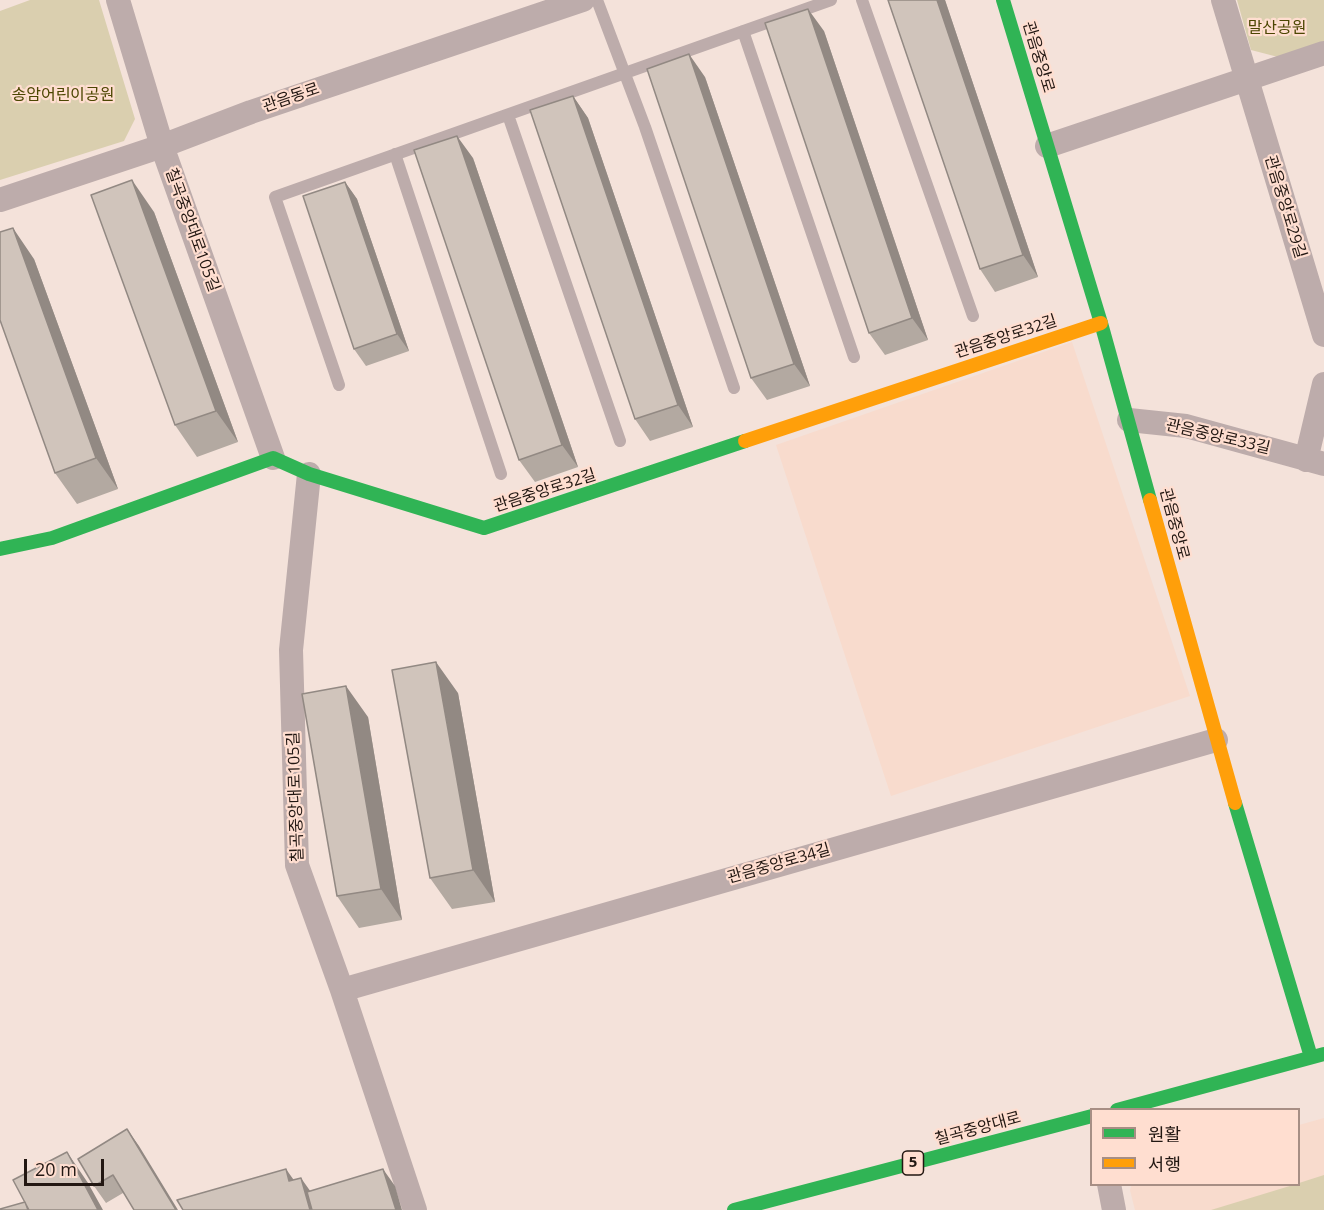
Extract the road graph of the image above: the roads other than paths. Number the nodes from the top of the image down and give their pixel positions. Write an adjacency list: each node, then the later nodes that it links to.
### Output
1 (118, 0): 14 (street, 칠곡중앙대로105길)
2 (583, 0): 8 (street, 관음동로)
3 (597, 0): 11 (lane)
4 (831, 0): 9 (lane)
5 (862, 0): 18 (lane)
6 (1003, 0): 15 (main road, 관음중앙로)
7 (1223, 0): 12 (street, 관음중앙로29길)
8 (531, 8): 14 (street, 관음동로)
9 (743, 31): 11 (lane); 21 (lane)
10 (1324, 53): 12 (street)
11 (625, 73): 13 (lane); 24 (lane)
12 (1246, 78): 15 (street); 20 (street, 관음중앙로29길)
13 (508, 115): 16 (lane); 26 (lane)
14 (162, 146): 17 (street, 관음동로); 27 (street, 칠곡중앙대로105길)
15 (1047, 146): 19 (main road, 관음중앙로)
16 (395, 154): 23 (lane); 30 (lane)
17 (0, 200)
18 (974, 316)
19 (1101, 323): 25 (main road, 관음중앙로); 29 (main road, 관음중앙로32길)
20 (1324, 335)
21 (854, 357)
22 (1324, 384): 28 (street, 관음중앙로33길)
23 (339, 386)
24 (734, 388)
25 (1128, 420): 28 (street, 관음중앙로33길); 32 (main road, 관음중앙로)
26 (620, 441)
27 (273, 458): 29 (main road, 관음중앙로32길); 31 (main road)
28 (1315, 462)
29 (309, 474): 33 (street, 칠곡중앙대로105길)
30 (501, 474)
31 (0, 549)
32 (1216, 740): 33 (street, 관음중앙로34길); 34 (main road, 관음중앙로)
33 (342, 990): 38 (street, 칠곡중앙대로105길)
34 (1318, 1055): 35 (main road)
35 (1124, 1108)
36 (1090, 1117): 39 (main road, 칠곡중앙대로 / 5)
37 (1108, 1186): 40 (street)
38 (415, 1210)
39 (734, 1210)
40 (1114, 1210)

